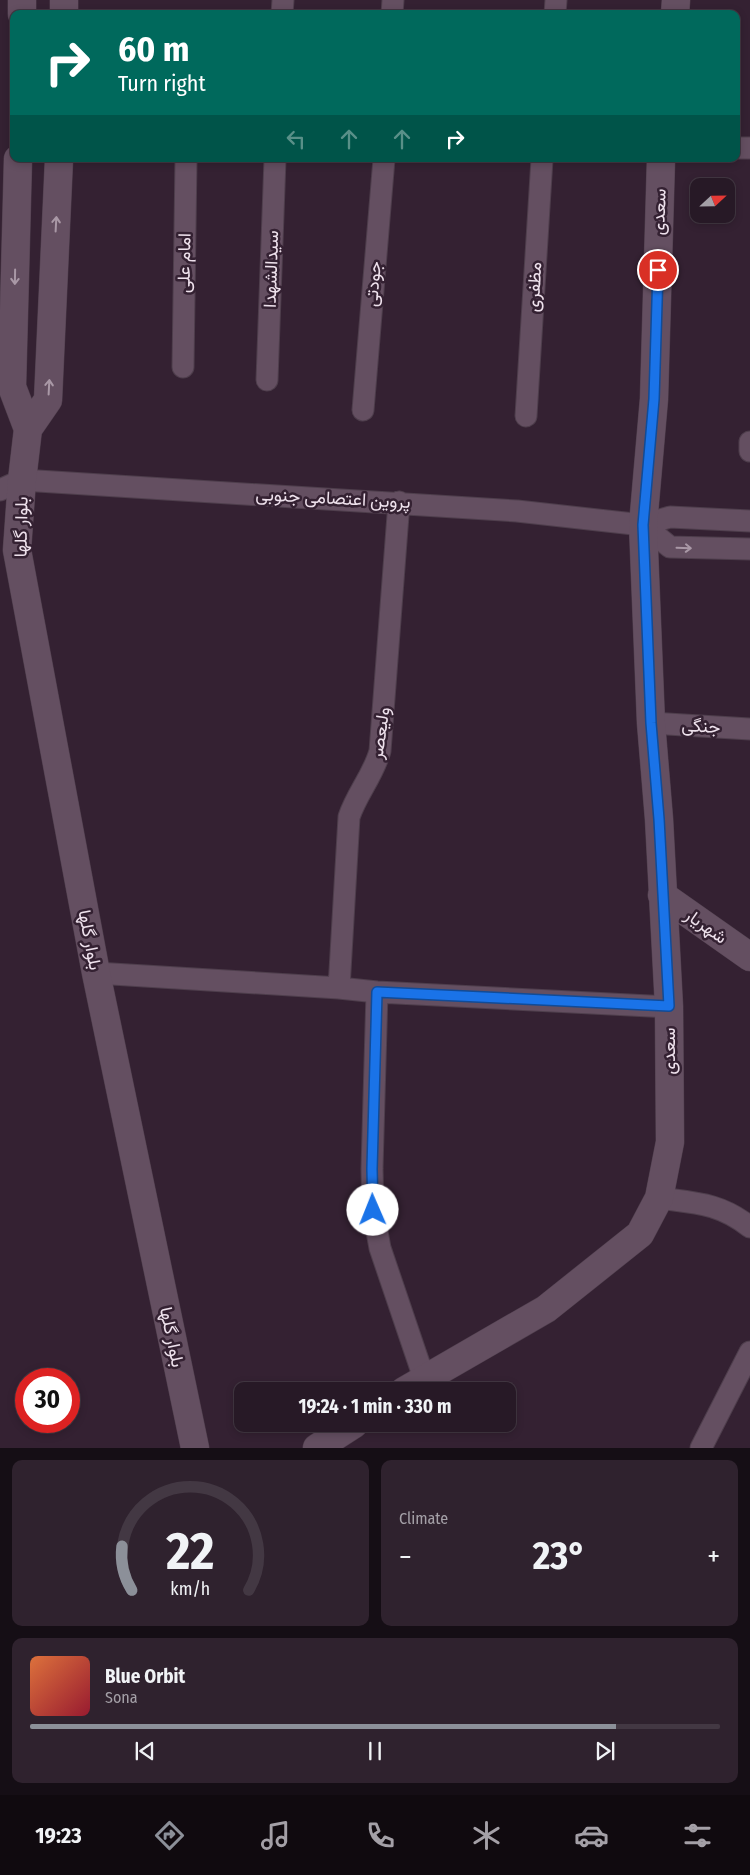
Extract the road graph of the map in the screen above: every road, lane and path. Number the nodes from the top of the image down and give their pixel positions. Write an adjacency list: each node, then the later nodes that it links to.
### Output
1 (18, 162): 12 (street, بلوار گلها, one-way to 12)
2 (58, 162): 12 (street, بلوار گلها, one-way to 2)
3 (186, 162): 8 (street, امام علی)
4 (275, 162): 9 (street, سیدالشهدا)
5 (384, 162): 10 (street, جودتی)
6 (542, 162): 11 (street, مظفری)
7 (661, 162): 18 (street, سعدی)
8 (183, 367)
9 (268, 380)
10 (363, 410)
11 (526, 416)
12 (28, 429): 15 (street, بلوار گلها)
13 (750, 442): 14 (street)
14 (750, 451)
15 (11, 485): 16 (street, پروین اعتصامی جنوبی); 24 (street, بلوار گلها)
16 (400, 502): 18 (street, پروین اعتصامی جنوبی); 25 (street, ولیعصر)
17 (750, 521): 18 (street)
18 (643, 525): 19 (street, one-way to 19); 20 (street, سعدی)
19 (750, 549)
20 (651, 723): 21 (street, جنگی); 22 (street, سعدی)
21 (750, 729)
22 (662, 895): 23 (street, شهریار); 27 (street, سعدی)
23 (750, 957)
24 (96, 973): 25 (street); 34 (street, بلوار گلها)
25 (339, 988): 26 (street)
26 (377, 992): 27 (street); 31 (street)
27 (669, 1006): 28 (street, سعدی)
28 (659, 1198): 29 (street); 32 (street, سعدی)
29 (750, 1227)
30 (750, 1352): 36 (street)
31 (413, 1382)
32 (419, 1382)
33 (342, 1432): 35 (street)
34 (195, 1448)
35 (317, 1448)
36 (701, 1448)

